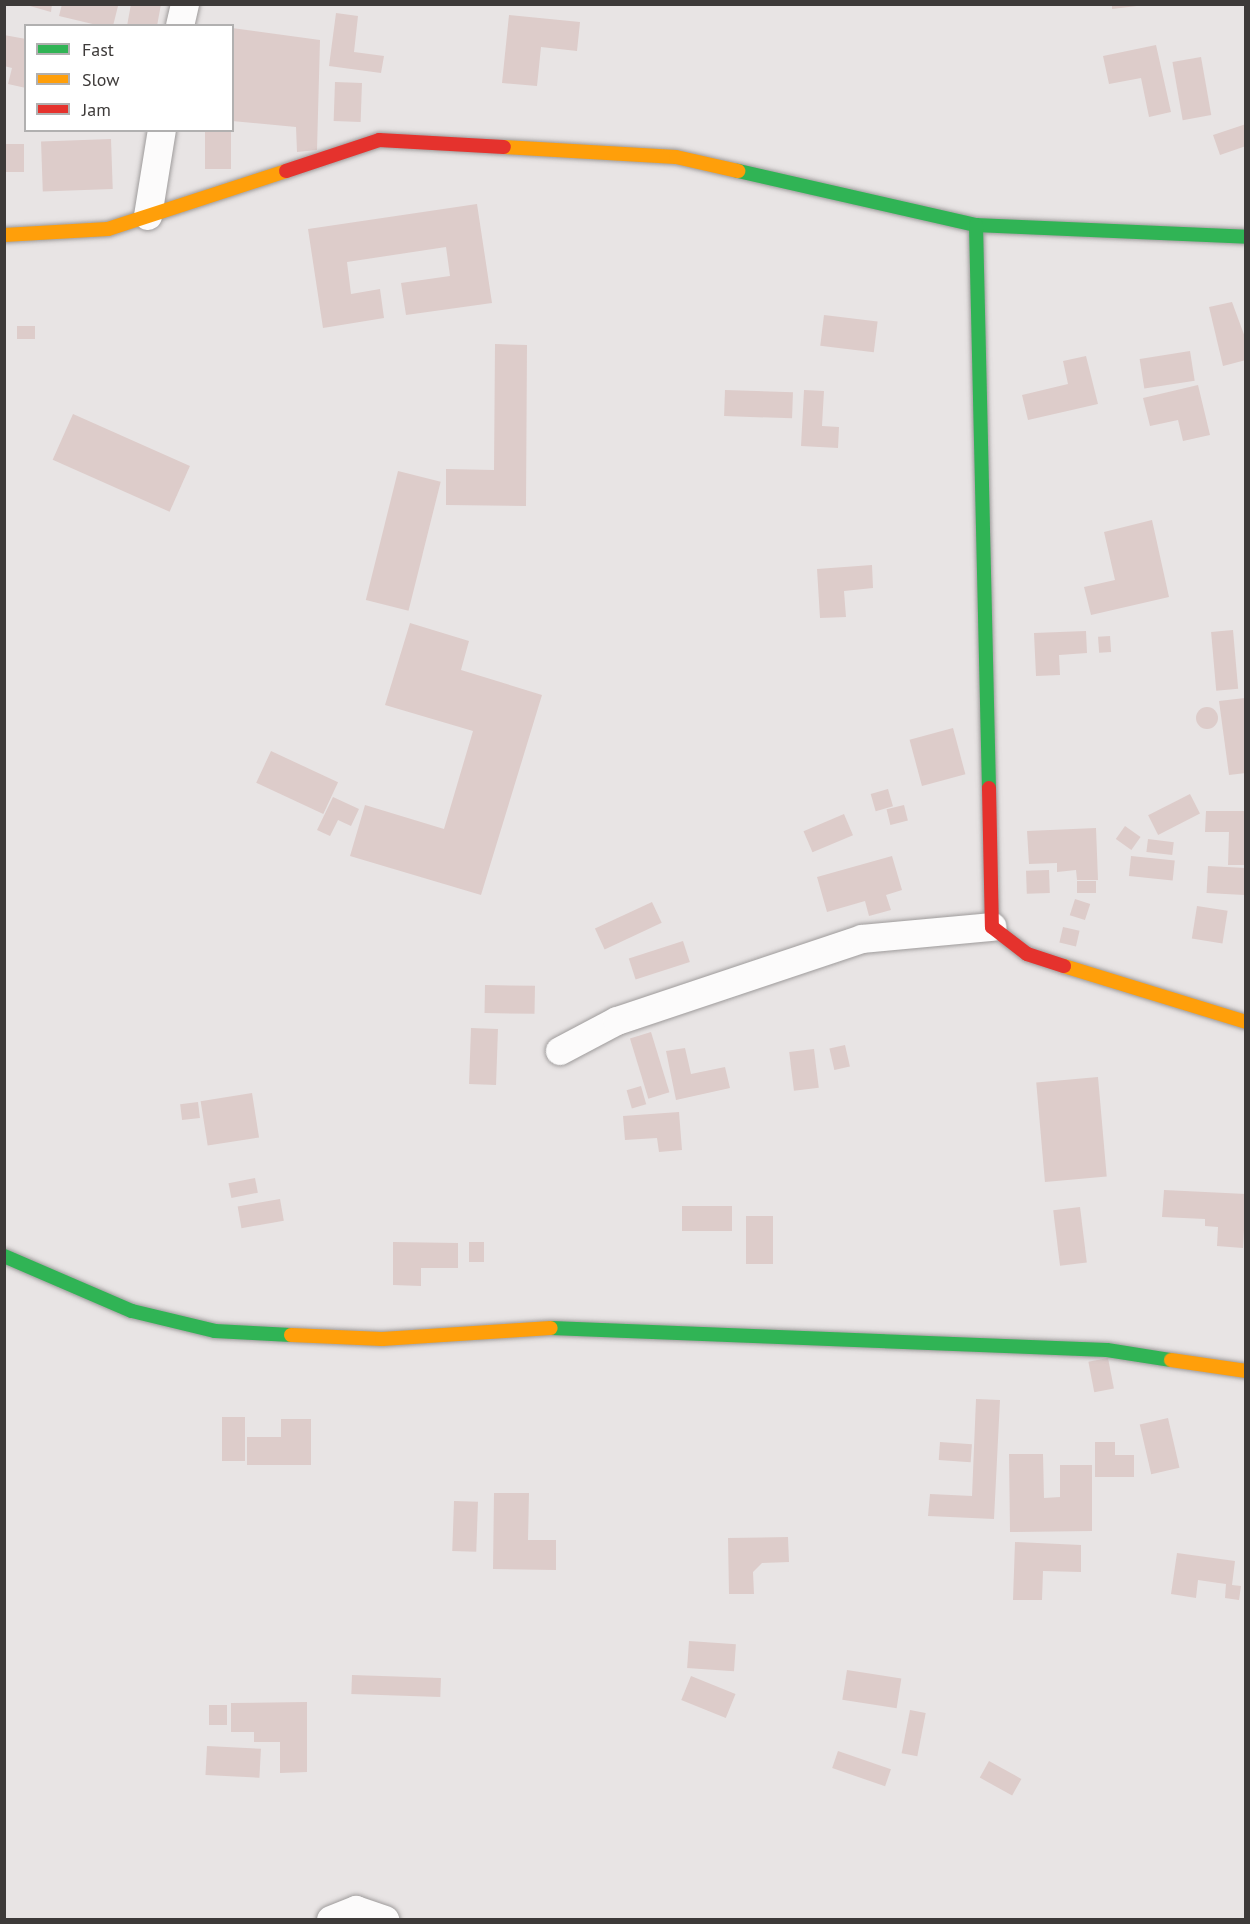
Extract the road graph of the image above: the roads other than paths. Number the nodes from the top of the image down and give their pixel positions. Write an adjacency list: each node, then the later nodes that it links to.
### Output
1 (184, 4): 2 (street)
2 (180, 24)
3 (162, 132): 4 (street)
4 (148, 216): 5 (street); 6 (street)
5 (976, 225): 7 (street); 8 (street)
6 (4, 235)
7 (1245, 237)
8 (992, 927): 9 (street); 10 (street)
9 (1245, 1022)
10 (560, 1051)
11 (4, 1256): 12 (street)
12 (1245, 1371)
13 (331, 1920): 14 (street)
14 (385, 1920)

